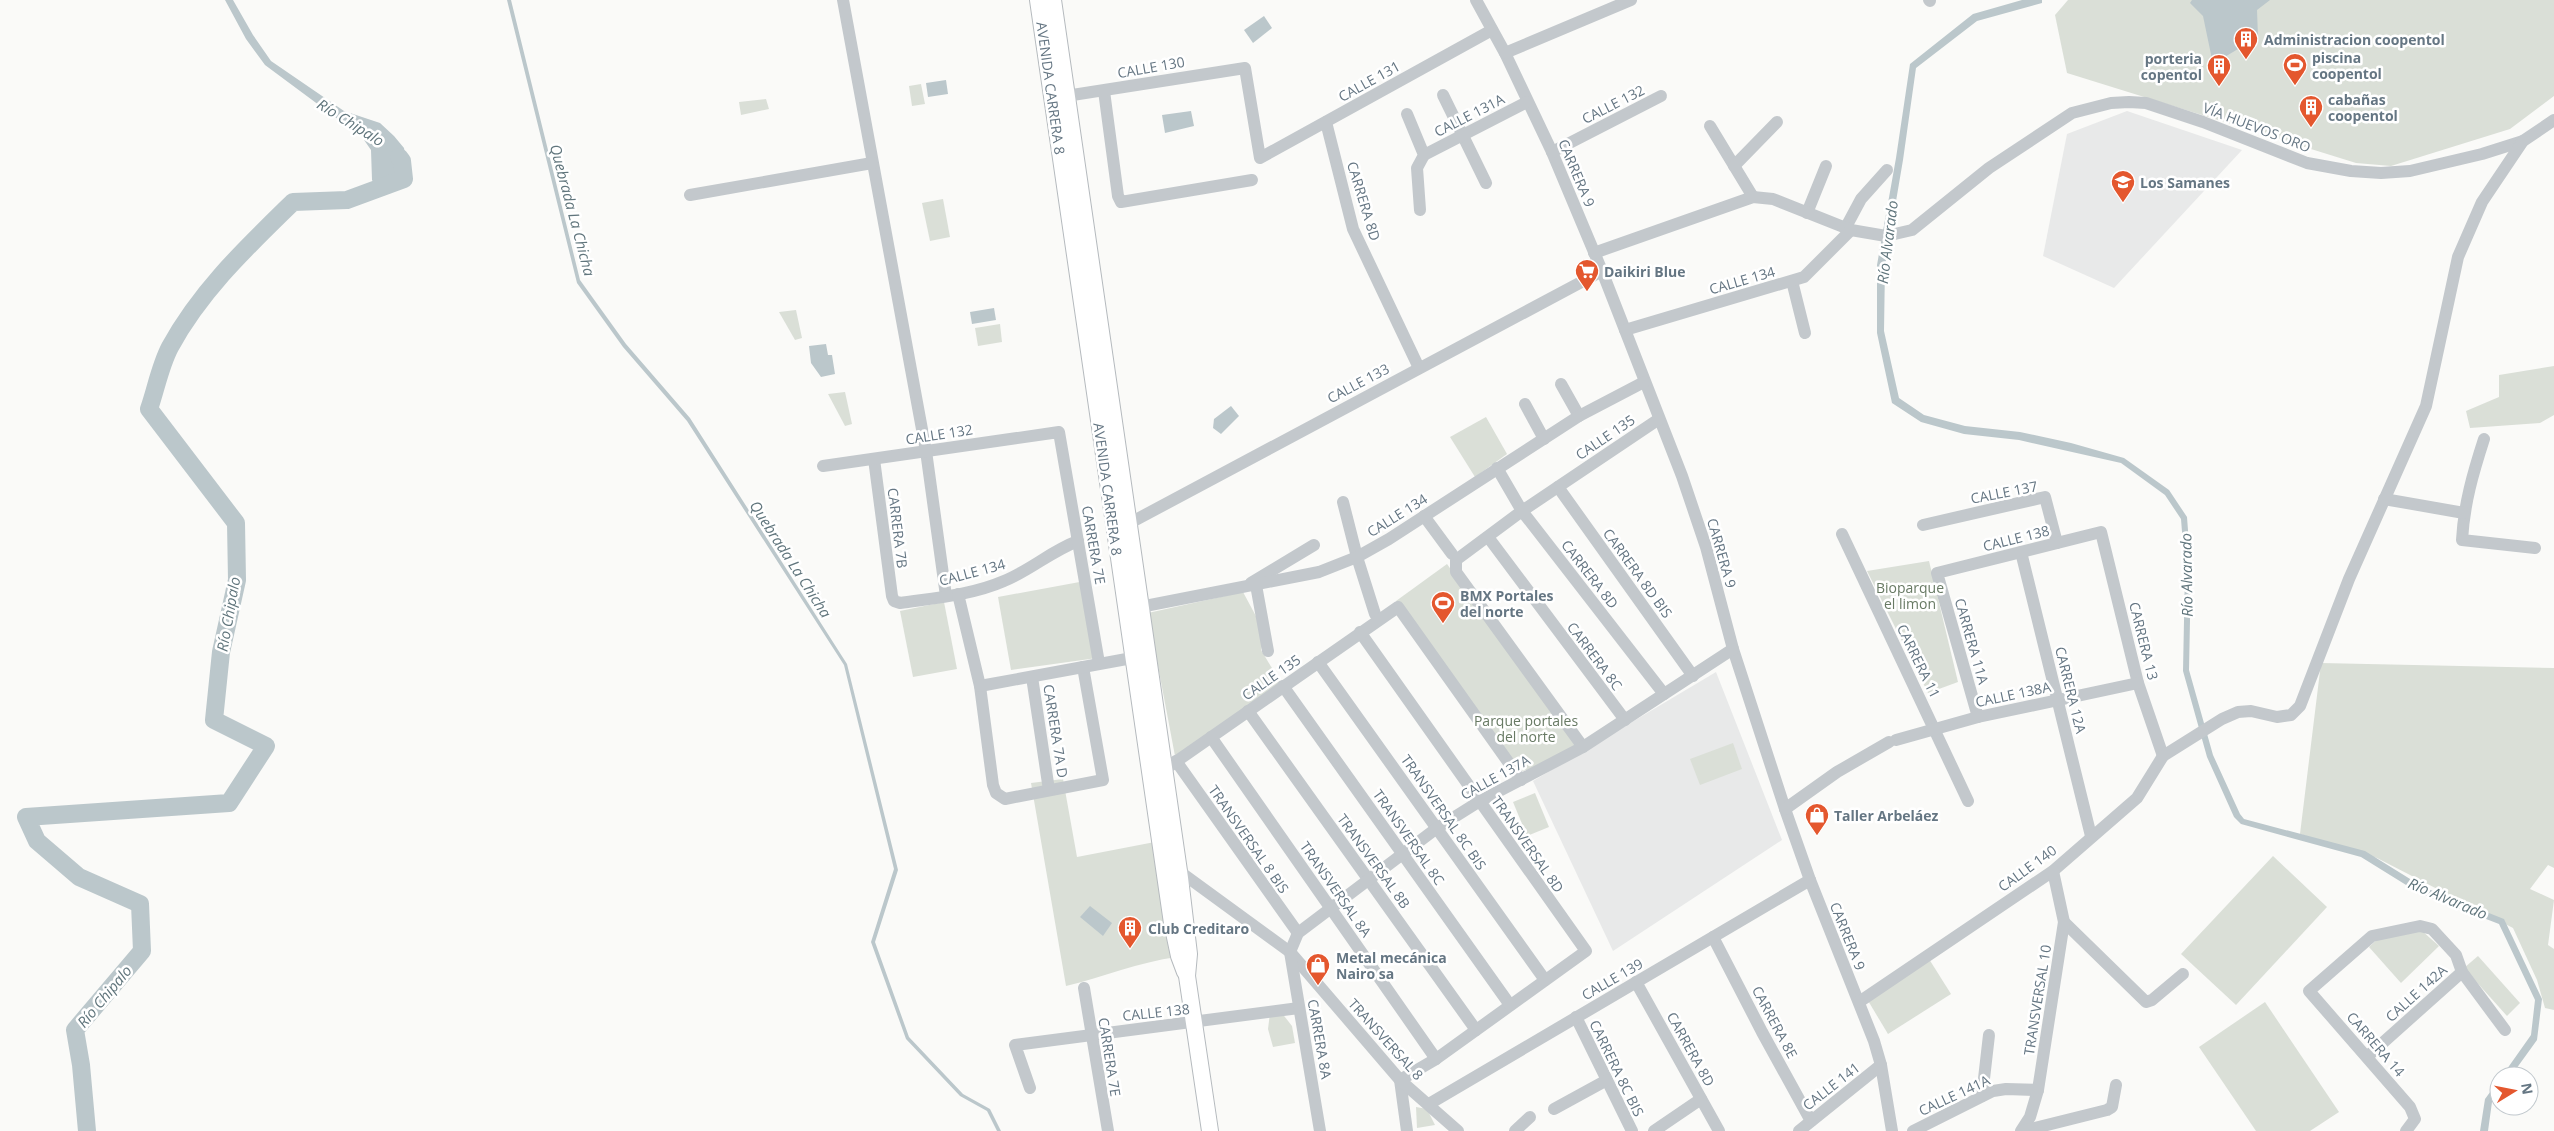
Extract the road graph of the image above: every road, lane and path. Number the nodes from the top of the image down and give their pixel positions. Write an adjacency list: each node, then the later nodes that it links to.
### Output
1 (843, 0): 23 (street)
2 (1038, 0): 79 (main road, AVENIDA CARRERA 8)
3 (1052, 0): 10 (main road, AVENIDA CARRERA 8)
4 (1476, 0): 6 (street, CARRERA 9)
5 (1631, 0): 7 (street)
6 (1492, 30): 7 (street, CARRERA 9); 15 (street, CALLE 131)
7 (1505, 53): 12 (street, CARRERA 9)
8 (1104, 90): 10 (street, CALLE 130); 22 (street, CALLE 130); 27 (street)
9 (1443, 95): 18 (street)
10 (1066, 96): 58 (main road, AVENIDA CARRERA 8)
11 (1660, 96): 20 (street, CALLE 132)
12 (1527, 102): 18 (street, CALLE 131A); 20 (street, CARRERA 9)
13 (1407, 114): 21 (street)
14 (2554, 120): 19 (street)
15 (1326, 122): 22 (street, CALLE 131); 39 (street, CARRERA 8D)
16 (1777, 122): 24 (street)
17 (1710, 126): 24 (street)
18 (1463, 136): 21 (street, CALLE 131A); 28 (street)
19 (2522, 142): 33 (street, VÍA HUEVOS ORO); 53 (street, CALLE 140)
20 (1552, 152): 34 (street, CARRERA 9)
21 (1424, 155): 31 (street)
22 (1260, 158)
23 (872, 163): 29 (street); 48 (street)
24 (1734, 166): 30 (street)
25 (1826, 166): 32 (street)
26 (1887, 170): 33 (street)
27 (1252, 180)
28 (1486, 183)
29 (690, 195)
30 (1753, 197): 32 (street); 34 (street)
31 (1420, 210)
32 (1807, 213): 33 (street)
33 (1848, 229): 36 (street, CALLE 134)
34 (1594, 253): 35 (street, CARRERA 9)
35 (1602, 271): 37 (street, CARRERA 9); 39 (street, CALLE 133)
36 (1792, 281): 37 (street, CALLE 134); 38 (street)
37 (1625, 330): 40 (street, CARRERA 9)
38 (1805, 333)
39 (1419, 368): 58 (street, CALLE 133)
40 (1644, 382): 43 (street, CALLE 134); 44 (street, CARRERA 9)
41 (1561, 384): 43 (street)
42 (1525, 404): 47 (street)
43 (1579, 416): 47 (street, CALLE 134)
44 (1659, 419): 52 (street, CALLE 135); 77 (street, CARRERA 9)
45 (1059, 432): 48 (street, CALLE 132); 63 (street, CARRERA 7E)
46 (2484, 438): 56 (street)
47 (1544, 439): 51 (street, CALLE 134)
48 (926, 451): 49 (street, CALLE 132); 72 (street)
49 (874, 459): 50 (street, CALLE 132); 73 (street, CARRERA 7B)
50 (823, 466)
51 (1497, 468): 55 (street, CARRERA 8D); 57 (street, CALLE 134)
52 (1558, 486): 55 (street, CALLE 135); 83 (street, CARRERA 8D BIS)
53 (2384, 500): 56 (street); 96 (street, CALLE 140)
54 (1343, 502): 69 (street)
55 (1522, 511): 62 (street, CALLE 135); 88 (street, CARRERA 8D)
56 (2464, 513): 66 (street)
57 (1424, 516): 68 (street); 69 (street, CALLE 134)
58 (1128, 524): 74 (main road, AVENIDA CARRERA 8)
59 (1923, 524): 64 (street, CALLE 137)
60 (2101, 532): 64 (street, CALLE 138); 85 (street, CARRERA 13)
61 (1842, 534): 93 (street, CARRERA 11)
62 (1488, 537): 92 (street, CARRERA 8C); 95 (street, CALLE 135)
63 (1078, 541): 72 (street, CALLE 134); 81 (street, CARRERA 7E)
64 (2057, 543): 67 (street, CALLE 138)
65 (1314, 545): 71 (street)
66 (2535, 548)
67 (2021, 552): 70 (street, CALLE 138); 89 (street, CARRERA 12A)
68 (1452, 554)
69 (1357, 557): 71 (street, CALLE 134); 75 (street)
70 (1938, 573): 91 (street, CARRERA 11A)
71 (1250, 586): 74 (street, CALLE 134); 78 (street)
72 (952, 595): 73 (street, CALLE 134); 86 (street)
73 (894, 601)
74 (1140, 607): 97 (main road, AVENIDA CARRERA 8)
75 (1375, 614)
76 (1360, 632): 80 (street, CALLE 135); 98 (street, CALLE 135); 100 (street, TRANSVERSAL 8D)
77 (1734, 649): 83 (street, CALLE 137A); 102 (street, CARRERA 9)
78 (1268, 651)
79 (1132, 658): 81 (street); 117 (main road, AVENIDA CARRERA 8)
80 (1318, 662): 87 (street, CALLE 135); 103 (street, TRANSVERSAL 8C BIS)
81 (1099, 663): 82 (street)
82 (1083, 667): 84 (street); 99 (street)
83 (1693, 676): 88 (street, CALLE 137A)
84 (1032, 677): 86 (street); 99 (street, CARRERA 7A D)
85 (2138, 682): 89 (street, CALLE 138A); 96 (street, CARRERA 13)
86 (980, 686): 99 (street)
87 (1284, 686): 90 (street, CALLE 135); 105 (street, TRANSVERSAL 8C)
88 (1664, 694): 92 (street, CALLE 137A)
89 (2058, 700): 91 (street, CALLE 138A); 104 (street, CARRERA 12A)
90 (1248, 711): 94 (street, CALLE 135); 109 (street, TRANSVERSAL 8B)
91 (1978, 717): 93 (street, CALLE 138A)
92 (1625, 720): 95 (street, CALLE 137A)
93 (1935, 728): 101 (street, CARRERA 11); 102 (street, CALLE 138A)
94 (1211, 737): 97 (street, CALLE 135); 110 (street, TRANSVERSAL 8A)
95 (1583, 748): 98 (street, CALLE 137A)
96 (2162, 756): 104 (street, CALLE 140)
97 (1170, 765): 106 (main road, AVENIDA CARRERA 8); 112 (street, TRANSVERSAL 8 BIS)
98 (1520, 780): 100 (street, CALLE 137A)
99 (1049, 790)
100 (1480, 801): 103 (street, CALLE 137A); 118 (street, TRANSVERSAL 8D)
101 (1968, 801)
102 (1785, 809): 108 (street, CARRERA 9)
103 (1437, 828): 105 (street, CALLE 137A); 118 (street, TRANSVERSAL 8C BIS)
104 (2091, 836): 107 (street, CALLE 140)
105 (1402, 854): 109 (street, CALLE 137A); 122 (street, TRANSVERSAL 8C)
106 (1179, 871): 114 (street, TRANSVERSAL 8); 117 (main road, AVENIDA CARRERA 8)
107 (2053, 871): 111 (street, TRANSVERSAL 10); 121 (street, CALLE 140)
108 (1810, 880): 113 (street, CALLE 139); 121 (street, CARRERA 9)
109 (1370, 881): 110 (street, CALLE 137A); 126 (street, TRANSVERSAL 8B)
110 (1332, 909): 112 (street, CALLE 137A); 131 (street, TRANSVERSAL 8A)
111 (2064, 922): 116 (street); 137 (street, TRANSVERSAL 10)
112 (1298, 934): 114 (street, CALLE 137A)
113 (1713, 937): 119 (street, CALLE 139); 143 (street, CARRERA 8E)
114 (1290, 952): 123 (street, CARRERA 8A); 133 (street, TRANSVERSAL 8)
115 (2462, 972): 127 (street); 130 (street, CALLE 142A); 130 (street, CARRERA 14)
116 (2183, 974)
117 (1187, 976): 125 (main road, AVENIDA CARRERA 8)
118 (1545, 980): 122 (street)
119 (1636, 982): 124 (street, CALLE 139); 139 (street, CARRERA 8D)
120 (1084, 988): 128 (street, CARRERA 7E)
121 (1859, 1002): 132 (street, CARRERA 9)
122 (1510, 1005): 126 (street)
123 (1299, 1008): 125 (street, CALLE 138); 146 (street, CARRERA 8A)
124 (1576, 1018): 134 (street, CARRERA 8C BIS); 140 (street, CALLE 139)
125 (1194, 1023): 128 (street, CALLE 138); 145 (main road, AVENIDA CARRERA 8)
126 (1476, 1030): 131 (street)
127 (2506, 1030)
128 (1091, 1033): 136 (street, CALLE 138); 144 (street, CARRERA 7E)
129 (1989, 1035): 138 (street)
130 (2368, 1056): 157 (street, CARRERA 14)
131 (1436, 1059): 133 (street)
132 (1881, 1066): 143 (street, CALLE 141); 154 (street, CARRERA 9)
133 (1400, 1080): 140 (street, TRANSVERSAL 8); 147 (street)
134 (1606, 1080): 141 (street); 150 (street, CARRERA 8C BIS)
135 (2116, 1085): 156 (street)
136 (1030, 1088)
137 (2038, 1090): 138 (street, CALLE 141A); 156 (street, TRANSVERSAL 10)
138 (1982, 1096): 155 (street, CALLE 141A)
139 (1701, 1099): 151 (street); 152 (street, CARRERA 8D)
140 (1429, 1104): 148 (street, TRANSVERSAL 8)
141 (1554, 1109)
142 (1530, 1118): 149 (street)
143 (1812, 1121): 153 (street, CALLE 141)
144 (1108, 1131)
145 (1210, 1131)
146 (1320, 1131)
147 (1407, 1131)
148 (1458, 1131)
149 (1515, 1131)
150 (1632, 1131)
151 (1654, 1131)
152 (1719, 1131)
153 (1799, 1131)
154 (1892, 1131)
155 (1912, 1131)
156 (2022, 1131)
157 (2406, 1131)

